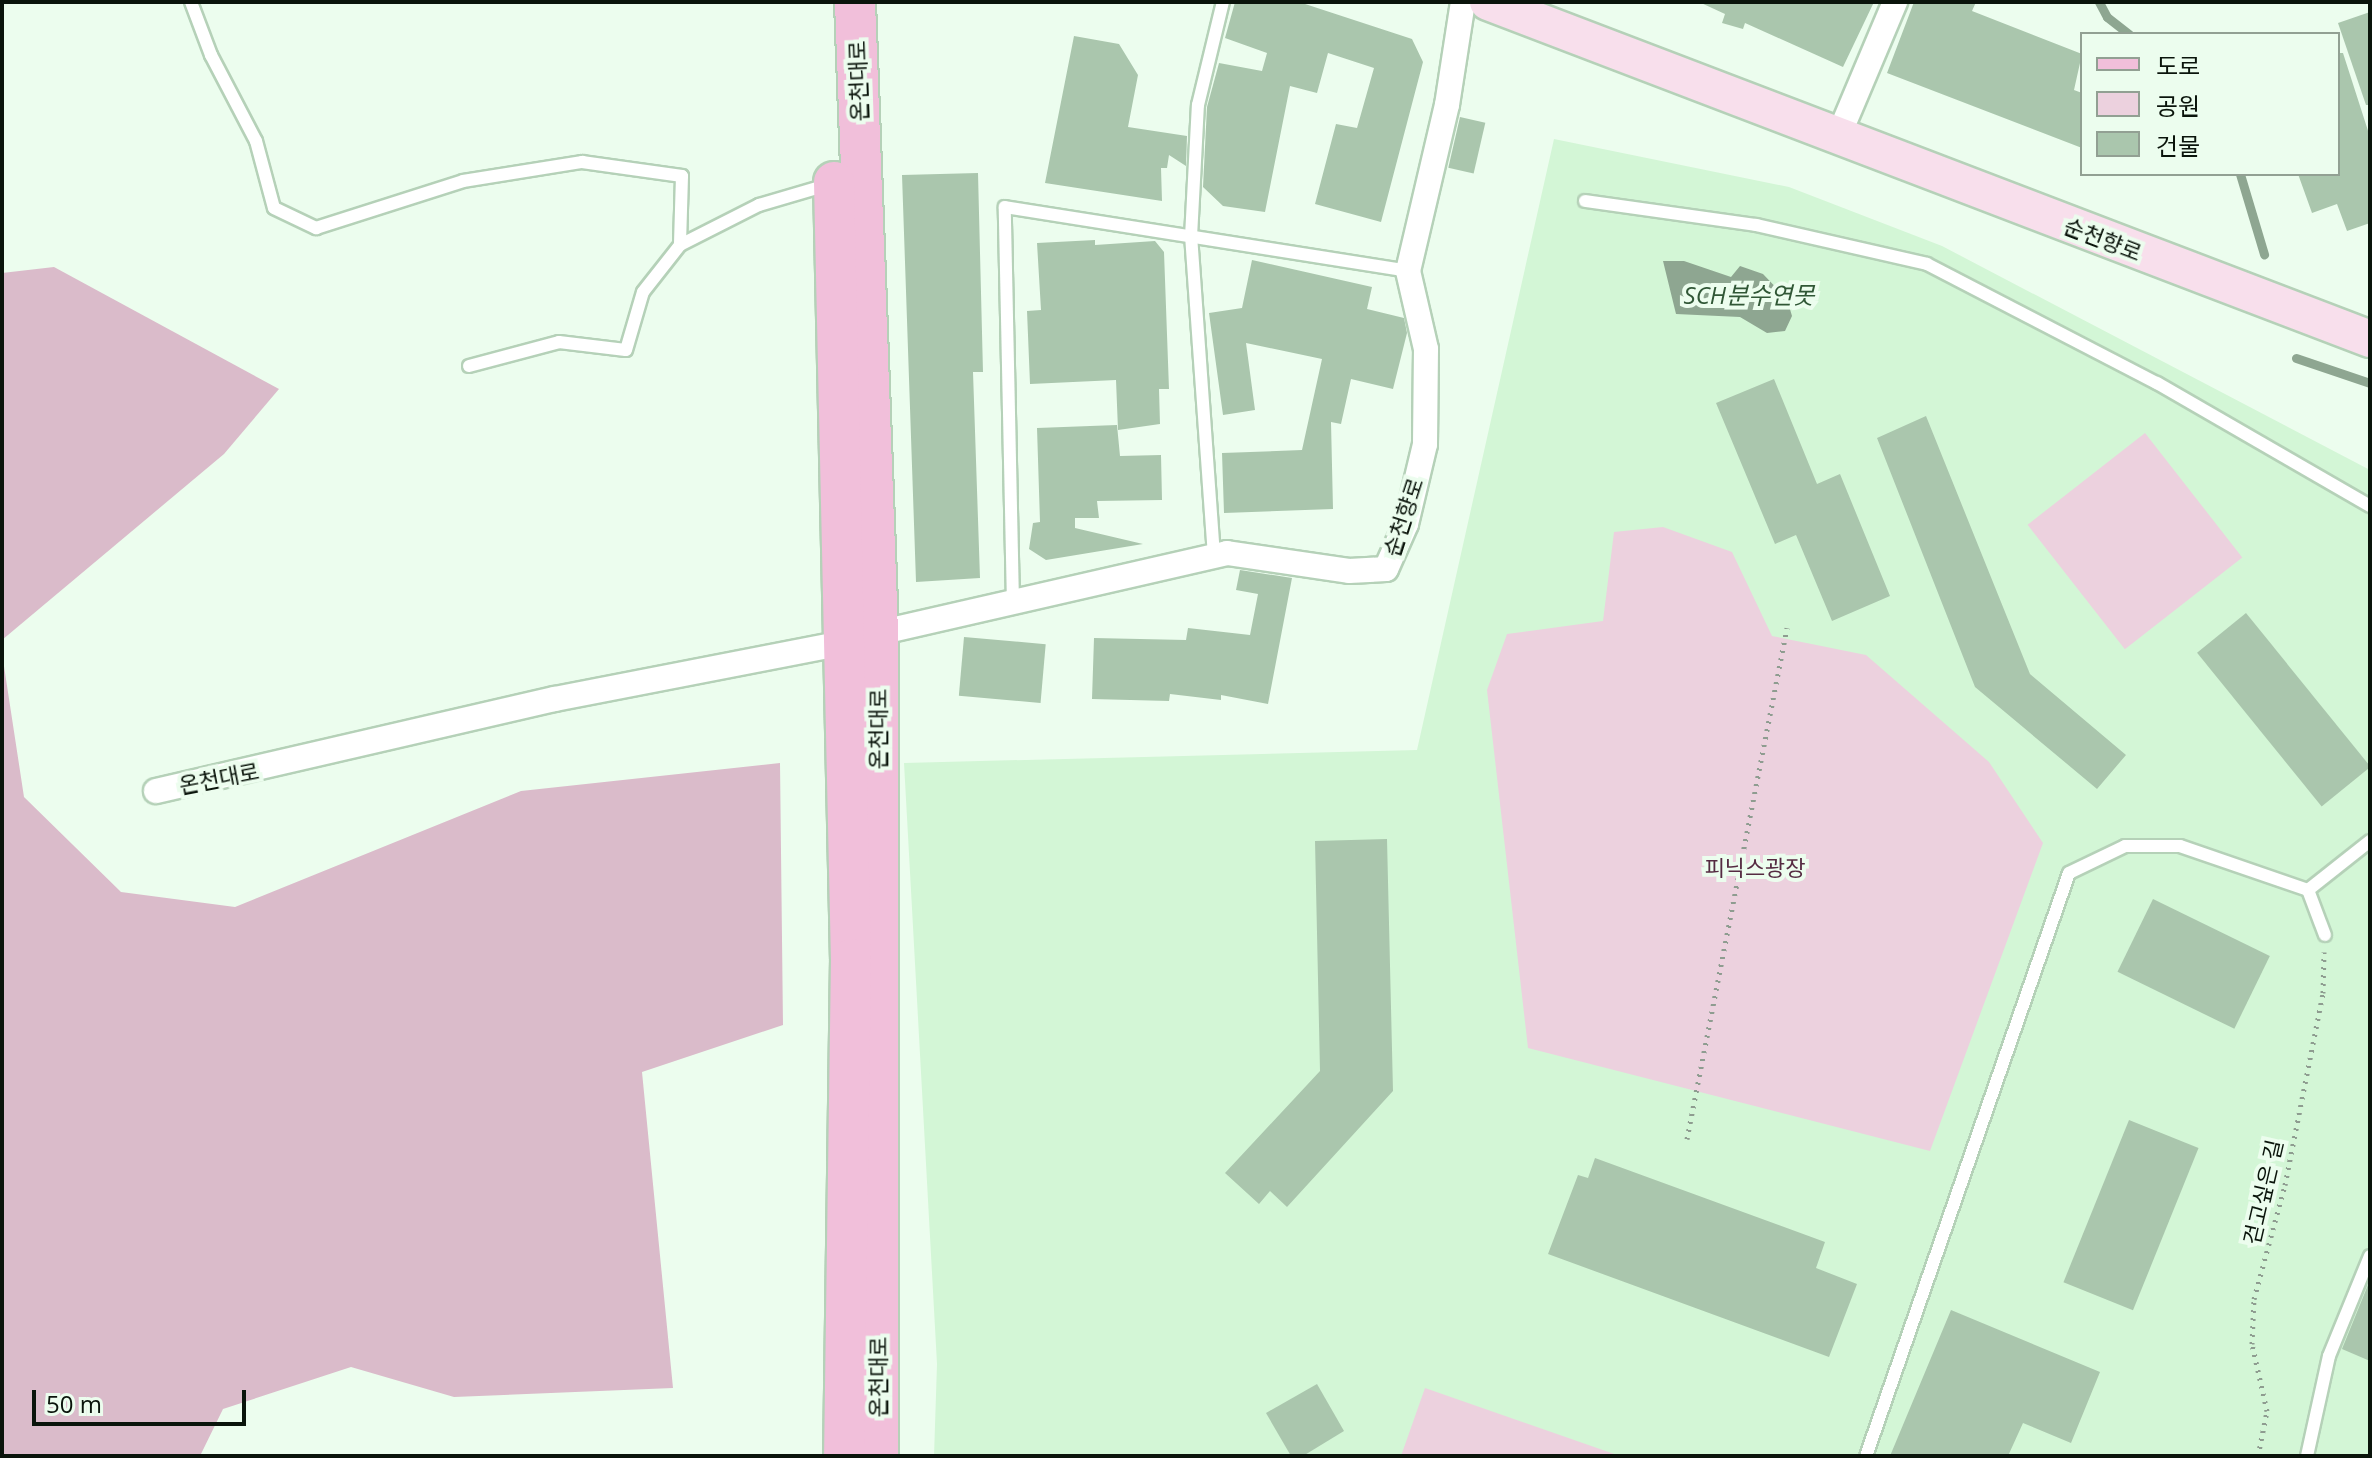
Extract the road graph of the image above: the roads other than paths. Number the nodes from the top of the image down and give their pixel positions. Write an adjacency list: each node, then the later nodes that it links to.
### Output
1 (191, 2): 12 (lane)
2 (830, 2): 9 (main road, 온천대로)
3 (855, 2): 19 (main road, 온천대로)
4 (1223, 2): 11 (lane)
5 (1463, 2): 13 (street, 순천향로)
6 (1488, 2): 8 (main road, 순천향로)
7 (1895, 2): 8 (street)
8 (1838, 137): 14 (main road, 순천향로)
9 (834, 183): 12 (lane); 19 (main road, 온천대로)
10 (1585, 201): 16 (lane)
11 (1191, 237): 13 (lane); 17 (lane); 18 (lane)
12 (680, 245): 15 (lane)
13 (1408, 271): 17 (street, 순천향로)
14 (2370, 339)
15 (469, 366)
16 (2370, 506)
17 (1214, 556): 18 (street, 순천향로)
18 (1013, 604): 19 (street, 순천향로)
19 (861, 638): 20 (street, 온천대로); 25 (main road, 온천대로); 26 (main road, 온천대로)
20 (156, 791)
21 (2370, 841): 22 (lane)
22 (2308, 890): 23 (lane); 27 (lane)
23 (2325, 935)
24 (2370, 1256): 28 (lane)
25 (844, 1456)
26 (878, 1456)
27 (1866, 1456)
28 (2307, 1456)

